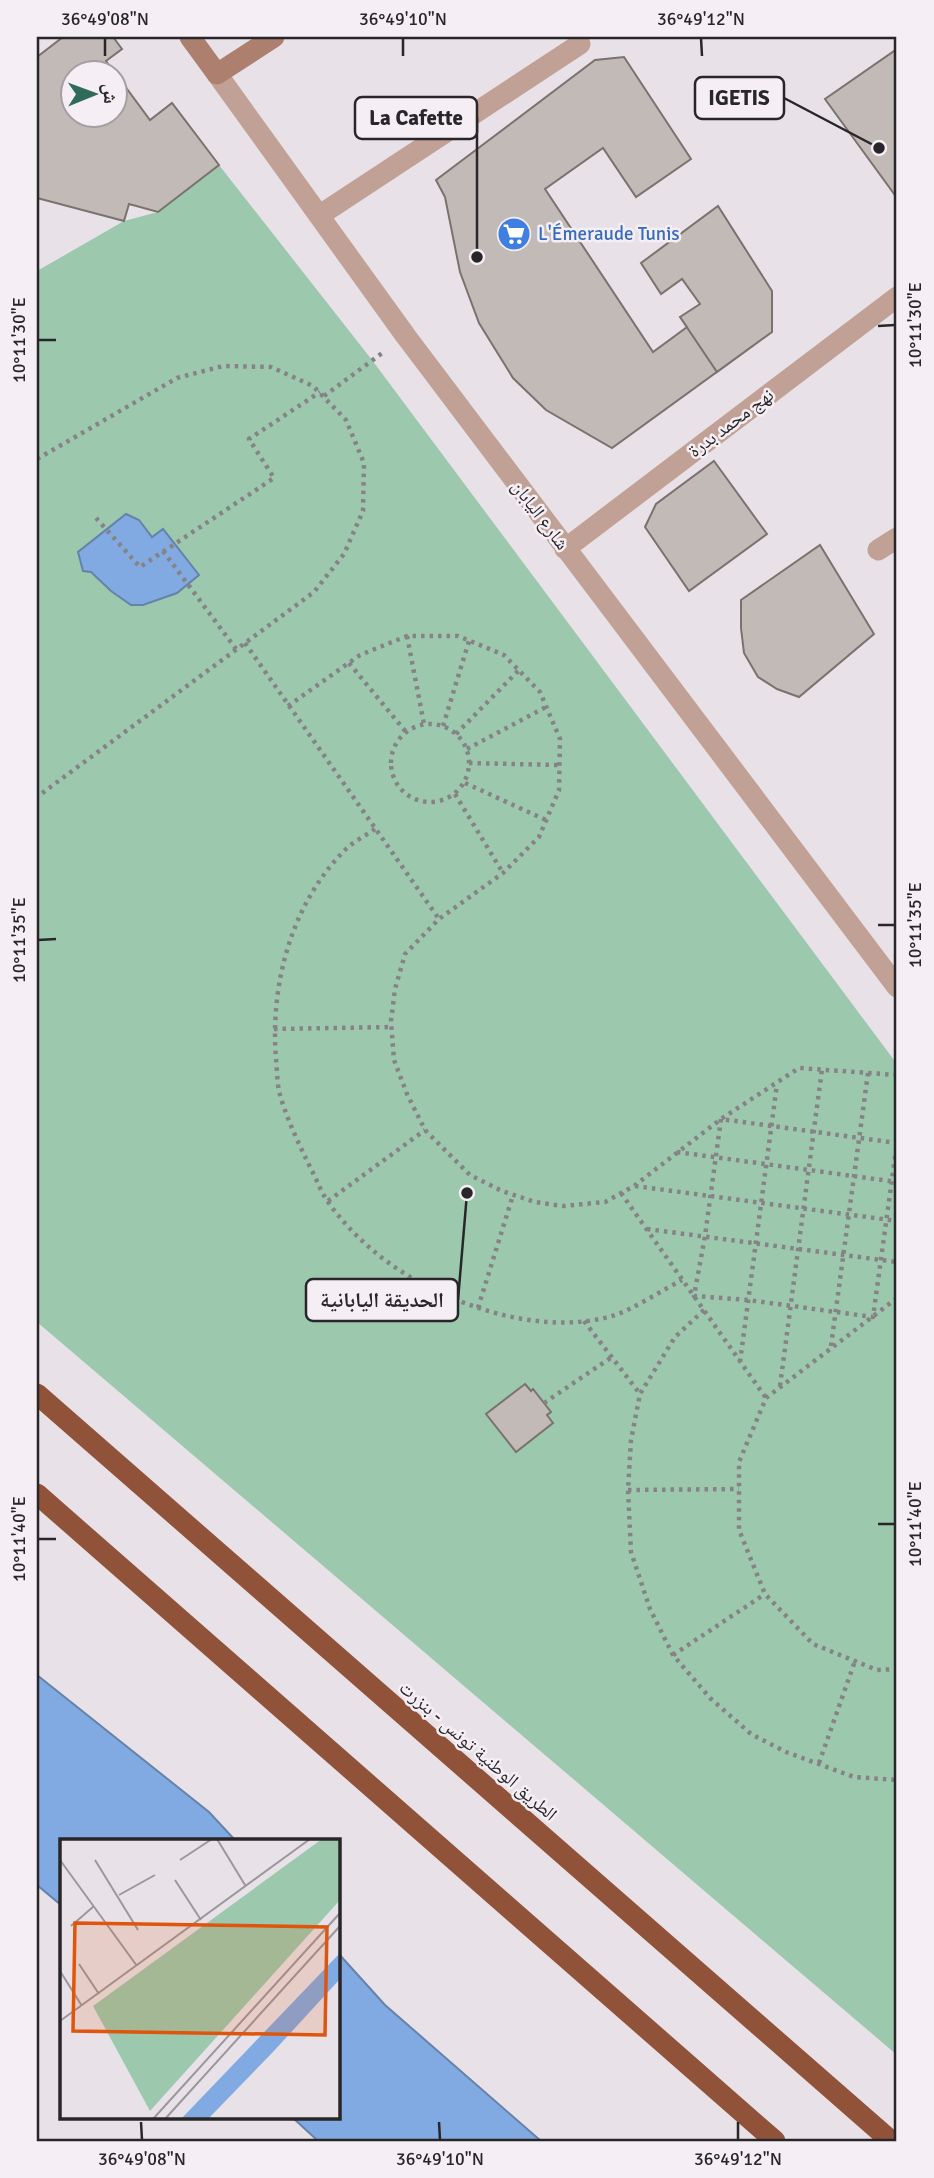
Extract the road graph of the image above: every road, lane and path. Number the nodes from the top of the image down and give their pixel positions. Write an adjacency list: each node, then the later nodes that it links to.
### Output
1 (190, 37): 4 (street, شارع اليابان)
2 (274, 37): 4 (street)
3 (580, 44): 5 (street)
4 (217, 74): 5 (street, شارع اليابان)
5 (320, 215): 7 (street, شارع اليابان)
6 (897, 297): 12 (street, نهج محمد بدرة)
7 (405, 335): 8 (path); 12 (street, شارع اليابان)
8 (322, 394): 9 (path); 14 (path); 17 (path)
9 (37, 459)
10 (96, 518): 14 (path)
11 (897, 538): 13 (street)
12 (565, 549): 37 (street, شارع اليابان)
13 (878, 550)
14 (163, 551): 18 (path)
15 (407, 636): 16 (path); 19 (path); 23 (path)
16 (469, 640): 20 (path); 24 (path)
17 (245, 643): 18 (path); 21 (path)
18 (236, 649): 32 (path)
19 (349, 663): 21 (path); 25 (path)
20 (519, 670): 22 (path); 26 (path)
21 (288, 706): 34 (path)
22 (546, 706): 27 (path); 29 (path)
23 (424, 724): 24 (path); 25 (path)
24 (443, 726): 26 (path)
25 (406, 732): 31 (path)
26 (456, 734): 27 (path)
27 (467, 749): 28 (path)
28 (469, 763): 29 (path); 30 (path)
29 (559, 765): 33 (path)
30 (465, 783): 31 (path); 33 (path)
31 (455, 794): 35 (path)
32 (37, 797)
33 (546, 820): 35 (path)
34 (375, 829): 36 (path); 39 (path)
35 (503, 873): 36 (path)
36 (439, 919): 38 (path)
37 (897, 987)
38 (392, 1027): 39 (path); 46 (path)
39 (274, 1029): 60 (path)
40 (822, 1069): 41 (path); 43 (path); 47 (path)
41 (867, 1073): 42 (path); 48 (path)
42 (897, 1075)
43 (778, 1083): 44 (path); 45 (path)
44 (721, 1119): 45 (path); 50 (path); 51 (path)
45 (772, 1126): 47 (path); 52 (path)
46 (425, 1130): 58 (path); 60 (path)
47 (814, 1132): 48 (path); 53 (path)
48 (859, 1138): 49 (path); 54 (path)
49 (897, 1141): 55 (path)
50 (677, 1152): 51 (path); 56 (path)
51 (716, 1157): 52 (path); 59 (path)
52 (767, 1164): 53 (path); 61 (path)
53 (808, 1170): 54 (path); 62 (path)
54 (854, 1176): 55 (path); 63 (path)
55 (894, 1182): 64 (path)
56 (634, 1186): 57 (path); 59 (path)
57 (621, 1193): 58 (path); 66 (path)
58 (513, 1195): 78 (path)
59 (710, 1196): 61 (path); 67 (path)
60 (328, 1201): 78 (path)
61 (761, 1203): 62 (path); 68 (path)
62 (803, 1209): 63 (path); 69 (path)
63 (849, 1215): 64 (path); 70 (path)
64 (886, 1220): 65 (path); 71 (path)
65 (897, 1221)
66 (647, 1229): 67 (path); 73 (path)
67 (705, 1236): 68 (path); 74 (path)
68 (756, 1243): 69 (path); 76 (path)
69 (798, 1248): 70 (path); 77 (path)
70 (843, 1255): 71 (path); 80 (path)
71 (881, 1260): 72 (path); 81 (path)
72 (897, 1262)
73 (682, 1280): 74 (path); 82 (path)
74 (694, 1296): 76 (path); 79 (path)
75 (897, 1298): 81 (path)
76 (748, 1300): 77 (path); 85 (path)
77 (791, 1306): 80 (path); 86 (path)
78 (478, 1308): 82 (path)
79 (704, 1310): 85 (path); 88 (path)
80 (835, 1312): 81 (path); 83 (path)
81 (873, 1317): 83 (path)
82 (584, 1321): 84 (path)
83 (831, 1347): 86 (path)
84 (612, 1357): 88 (path); 90 (path)
85 (740, 1362): 89 (path)
86 (780, 1386): 89 (path)
87 (37, 1394): 101 (highway, الطريق الوطنية تونس - بنزرت)
88 (640, 1394): 92 (path)
89 (766, 1398): 91 (path)
90 (544, 1403)
91 (739, 1489): 92 (path); 94 (path)
92 (628, 1490): 95 (path)
93 (37, 1494): 100 (highway)
94 (765, 1594): 95 (path); 96 (path)
95 (673, 1655): 98 (path)
96 (855, 1661): 97 (path); 98 (path)
97 (897, 1670)
98 (820, 1763): 99 (path)
99 (897, 1780)
100 (775, 2141)
101 (891, 2141)

